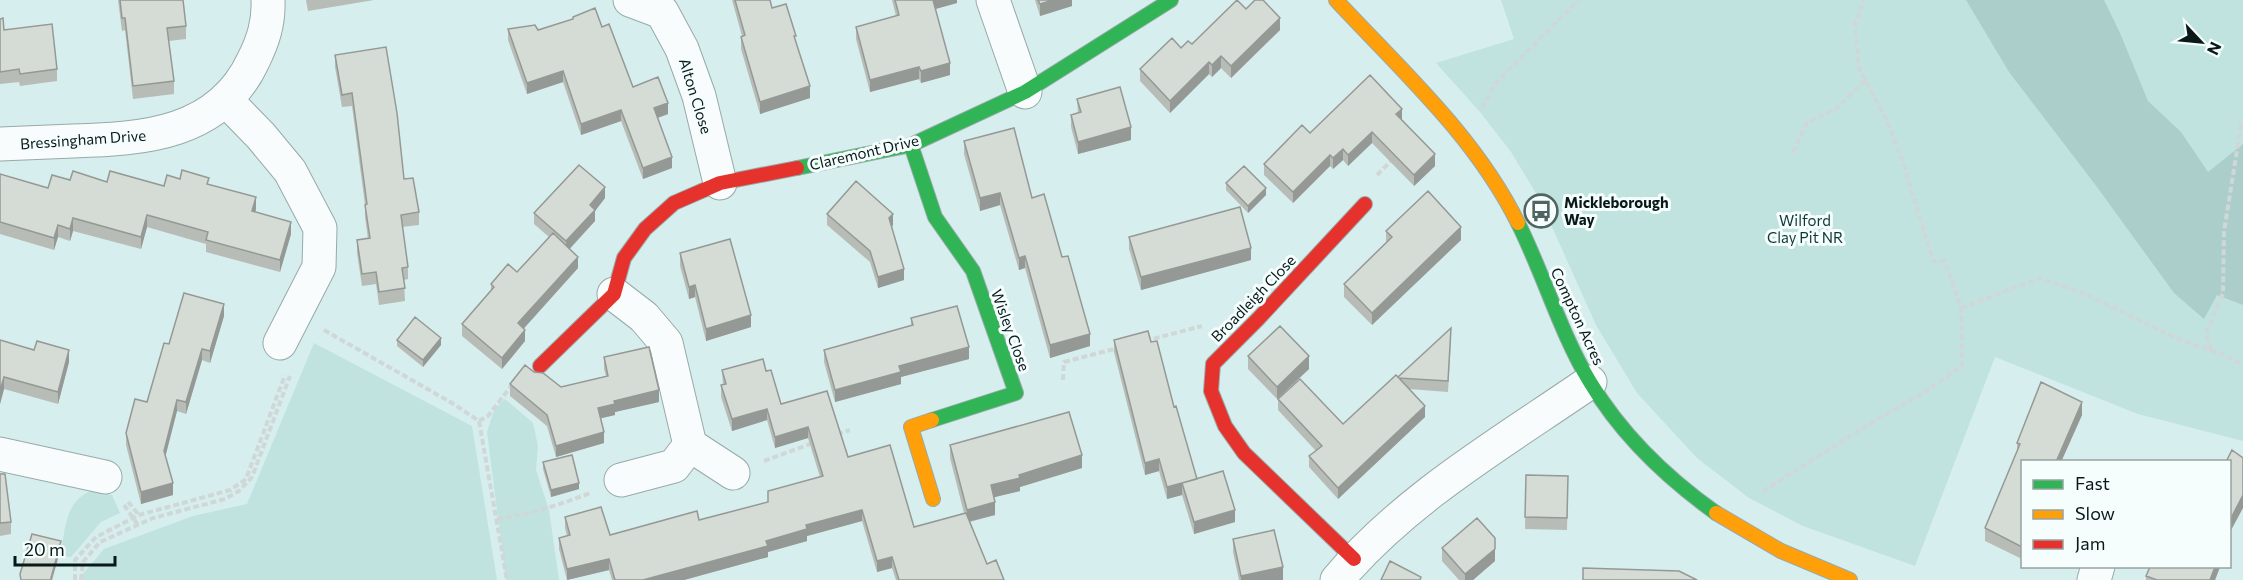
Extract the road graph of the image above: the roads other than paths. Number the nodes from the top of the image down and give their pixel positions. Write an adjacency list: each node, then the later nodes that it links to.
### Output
1 (268, 0): 8 (street, Bressingham Drive)
2 (630, 0): 6 (street, Alton Close)
3 (993, 0): 7 (street)
4 (1171, 0): 7 (street, Claremont Drive)
5 (1336, 0): 16 (street, Compton Acres)
6 (666, 6): 11 (street, Alton Close)
7 (1024, 92): 10 (street, Claremont Drive)
8 (226, 100): 9 (street, Bressingham Drive); 14 (street)
9 (0, 144)
10 (911, 145): 11 (street, Claremont Drive); 22 (street, Wisley Close)
11 (720, 183): 13 (street, Claremont Drive)
12 (1365, 204): 23 (street, Broadleigh Close)
13 (614, 294): 15 (street); 17 (street)
14 (280, 343)
15 (540, 366)
16 (1590, 382): 23 (street); 24 (street, Compton Acres)
17 (690, 445): 19 (street); 21 (street)
18 (0, 454): 20 (street)
19 (733, 473)
20 (105, 477)
21 (621, 480)
22 (933, 499)
23 (1345, 570)
24 (1850, 580)

